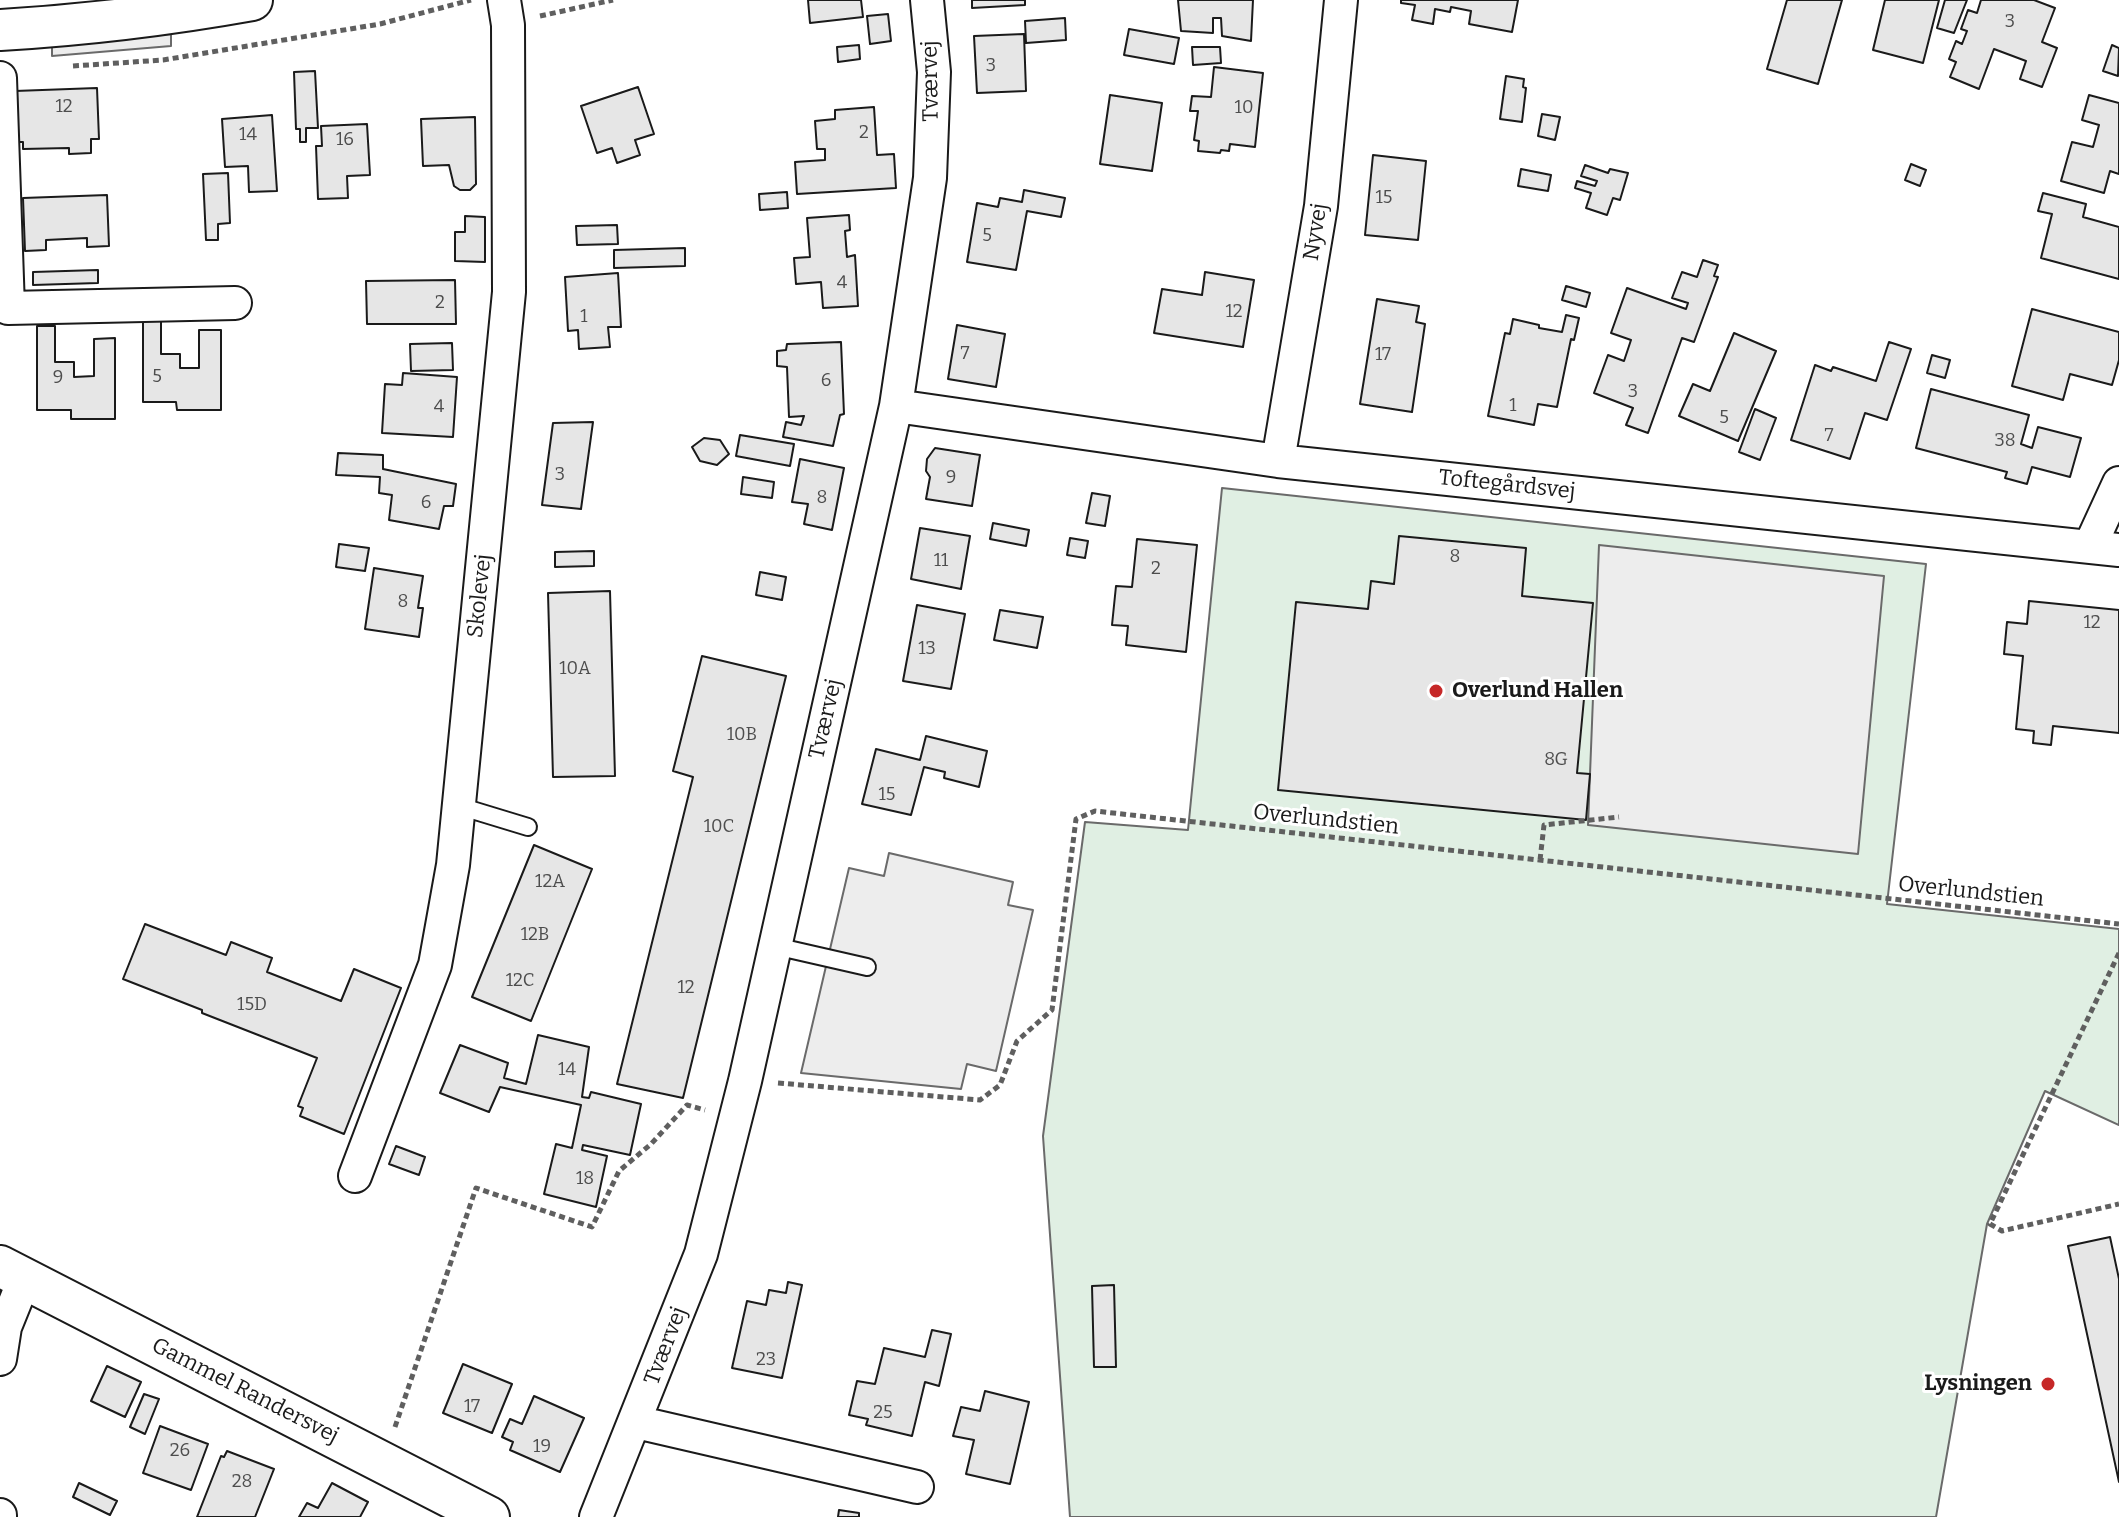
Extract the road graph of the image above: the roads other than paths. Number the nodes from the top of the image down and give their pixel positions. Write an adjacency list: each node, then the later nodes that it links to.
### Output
1 (252, 0): 5 (street)
2 (927, 0): 8 (street, Tværvej)
3 (1341, 0): 9 (street, Nyvej)
4 (506, 12): 12 (street, Skolevej)
5 (0, 30)
6 (0, 78): 7 (street)
7 (235, 303)
8 (896, 406): 9 (street, Toftegårdsvej); 14 (street, Tværvej)
9 (1278, 461): 11 (street, Toftegårdsvej)
10 (2119, 483): 11 (street)
11 (2105, 548)
12 (459, 806): 13 (lane); 16 (street, Skolevej)
13 (528, 827)
14 (775, 946): 15 (lane); 19 (street, Tværvej)
15 (867, 967)
16 (355, 1176)
17 (12, 1273): 18 (street); 21 (street, Gammel Randersvej)
18 (0, 1359)
19 (636, 1422): 20 (street); 22 (street, Tværvej)
20 (917, 1487)
21 (489, 1517)
22 (596, 1517)

